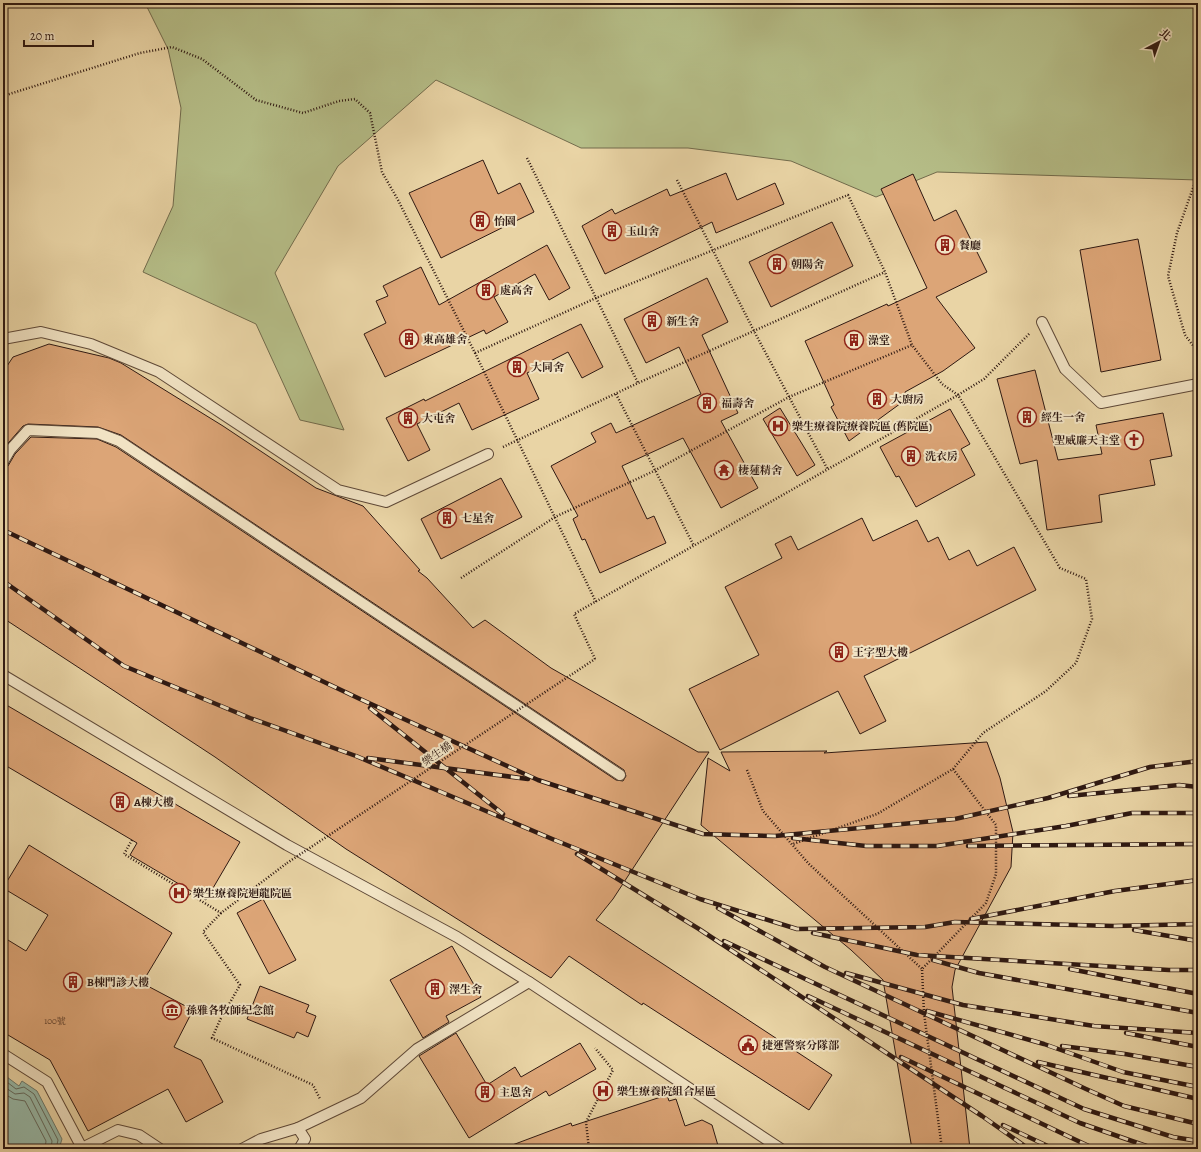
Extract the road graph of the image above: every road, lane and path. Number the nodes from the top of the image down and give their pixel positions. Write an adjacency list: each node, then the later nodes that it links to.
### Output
1 (3, 96): 13 (path)
2 (527, 158): 7 (path)
3 (1198, 174): 12 (path)
4 (677, 180): 5 (path)
5 (712, 250): 6 (path); 7 (path); 9 (path)
6 (885, 272): 9 (path); 11 (path)
7 (596, 298): 13 (path); 14 (path)
8 (1042, 322): 15 (lane); 17 (path)
9 (754, 331): 14 (path); 18 (path)
10 (3, 339): 20 (lane)
11 (912, 345): 17 (path); 18 (path)
12 (1198, 352)
13 (475, 353): 19 (path)
14 (638, 384): 16 (path)
15 (1198, 384)
16 (616, 394): 19 (path); 23 (path)
17 (958, 395): 22 (path); 29 (path)
18 (789, 397): 22 (path); 23 (path)
19 (518, 441): 20 (path); 24 (path)
20 (488, 454)
21 (3, 462): 31 (lane)
22 (828, 470): 25 (path)
23 (654, 471): 24 (path); 25 (path)
24 (556, 517): 26 (path); 27 (path)
25 (694, 546): 27 (path)
26 (461, 578)
27 (596, 602): 34 (path, 樂生橋, bridge)
28 (3, 675): 36 (lane)
29 (953, 769): 33 (path); 35 (path)
30 (747, 770): 33 (path)
31 (620, 775)
32 (132, 840): 34 (path)
33 (793, 844): 35 (path)
34 (221, 913): 39 (path, 樂生橋)
35 (922, 969): 47 (path, bridge)
36 (529, 982): 39 (lane); 46 (lane)
37 (593, 1046): 45 (path)
38 (3, 1054): 41 (lane)
39 (327, 1114): 40 (lane)
40 (298, 1128): 43 (lane); 44 (lane)
41 (82, 1149): 42 (lane)
42 (160, 1149)
43 (242, 1149)
44 (299, 1149)
45 (589, 1149)
46 (781, 1149)
47 (942, 1149)

